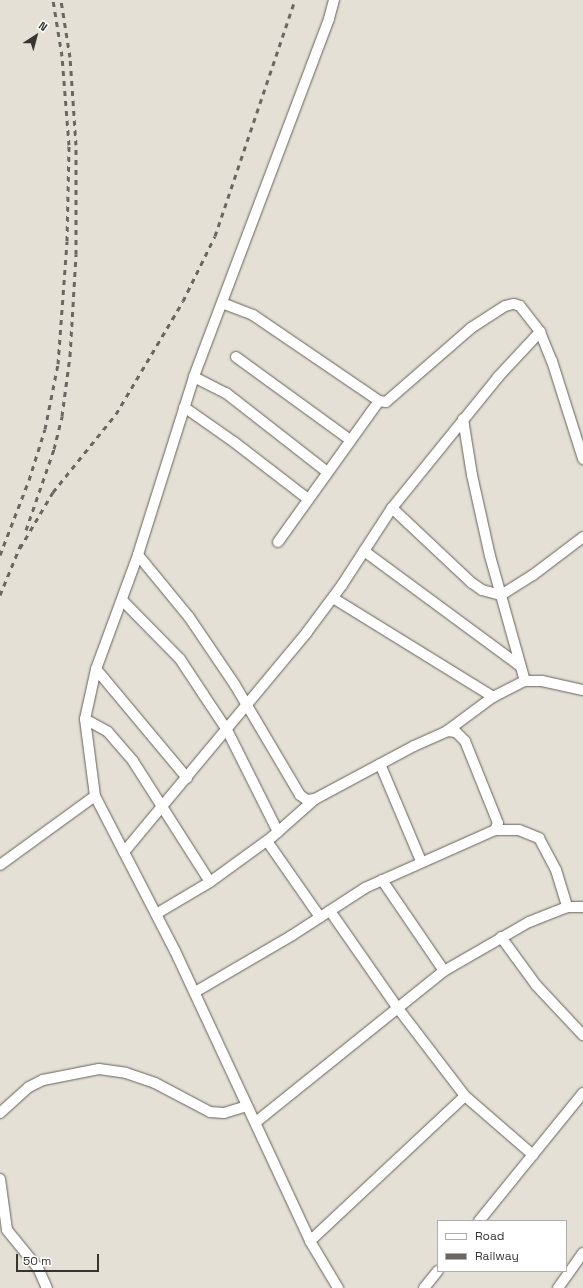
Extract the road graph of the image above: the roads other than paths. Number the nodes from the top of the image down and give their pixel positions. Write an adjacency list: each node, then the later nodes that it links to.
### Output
1 (334, 0): 2 (street)
2 (222, 303): 5 (street); 6 (street)
3 (540, 332): 6 (street); 8 (street); 10 (street)
4 (236, 357): 9 (street)
5 (194, 377): 7 (street); 11 (street)
6 (379, 401): 9 (street)
7 (184, 407): 12 (street); 17 (street)
8 (463, 420): 13 (street); 18 (street)
9 (349, 439): 11 (street)
10 (583, 459)
11 (327, 472): 12 (street)
12 (308, 499): 15 (street)
13 (392, 508): 16 (street); 18 (street)
14 (583, 537): 18 (street)
15 (278, 542)
16 (364, 551): 19 (street); 21 (street)
17 (138, 555): 20 (street); 26 (street)
18 (501, 595): 21 (street)
19 (333, 598): 25 (street); 26 (street)
20 (122, 600): 22 (street); 28 (street)
21 (520, 666): 23 (street)
22 (96, 669): 27 (street); 31 (street)
23 (525, 681): 24 (street); 25 (street)
24 (583, 690)
25 (493, 698): 29 (street)
26 (247, 706): 28 (street); 33 (street)
27 (85, 719): 32 (street); 34 (street)
28 (227, 730): 31 (street); 36 (street)
29 (447, 731): 30 (street); 35 (street)
30 (380, 764): 33 (street); 39 (street)
31 (186, 778): 34 (street)
32 (95, 796): 38 (street); 40 (street)
33 (315, 799): 36 (street)
34 (161, 808): 38 (street); 42 (street)
35 (495, 830): 39 (street); 43 (street)
36 (278, 832): 37 (street)
37 (267, 841): 42 (street); 47 (street)
38 (124, 852): 46 (street)
39 (421, 861): 41 (street)
40 (0, 865)
41 (382, 880): 45 (street); 49 (street)
42 (210, 882): 46 (street)
43 (567, 907): 44 (street); 48 (street)
44 (583, 907)
45 (330, 911): 47 (street); 51 (street)
46 (156, 914): 50 (street)
47 (320, 918): 50 (street)
48 (502, 937): 49 (street); 52 (street)
49 (444, 971): 51 (street)
50 (195, 992): 55 (street)
51 (397, 1007): 54 (street); 57 (street)
52 (583, 1035)
53 (583, 1093): 58 (street)
54 (465, 1096): 58 (street); 61 (street)
55 (247, 1106): 56 (street); 57 (street)
56 (0, 1114)
57 (256, 1122): 61 (street)
58 (533, 1155): 60 (street)
59 (0, 1179): 64 (street)
60 (480, 1220)
61 (310, 1241): 65 (street)
62 (583, 1253): 67 (street)
63 (437, 1272): 66 (street)
64 (47, 1288)
65 (338, 1288)
66 (424, 1288)
67 (558, 1288)

